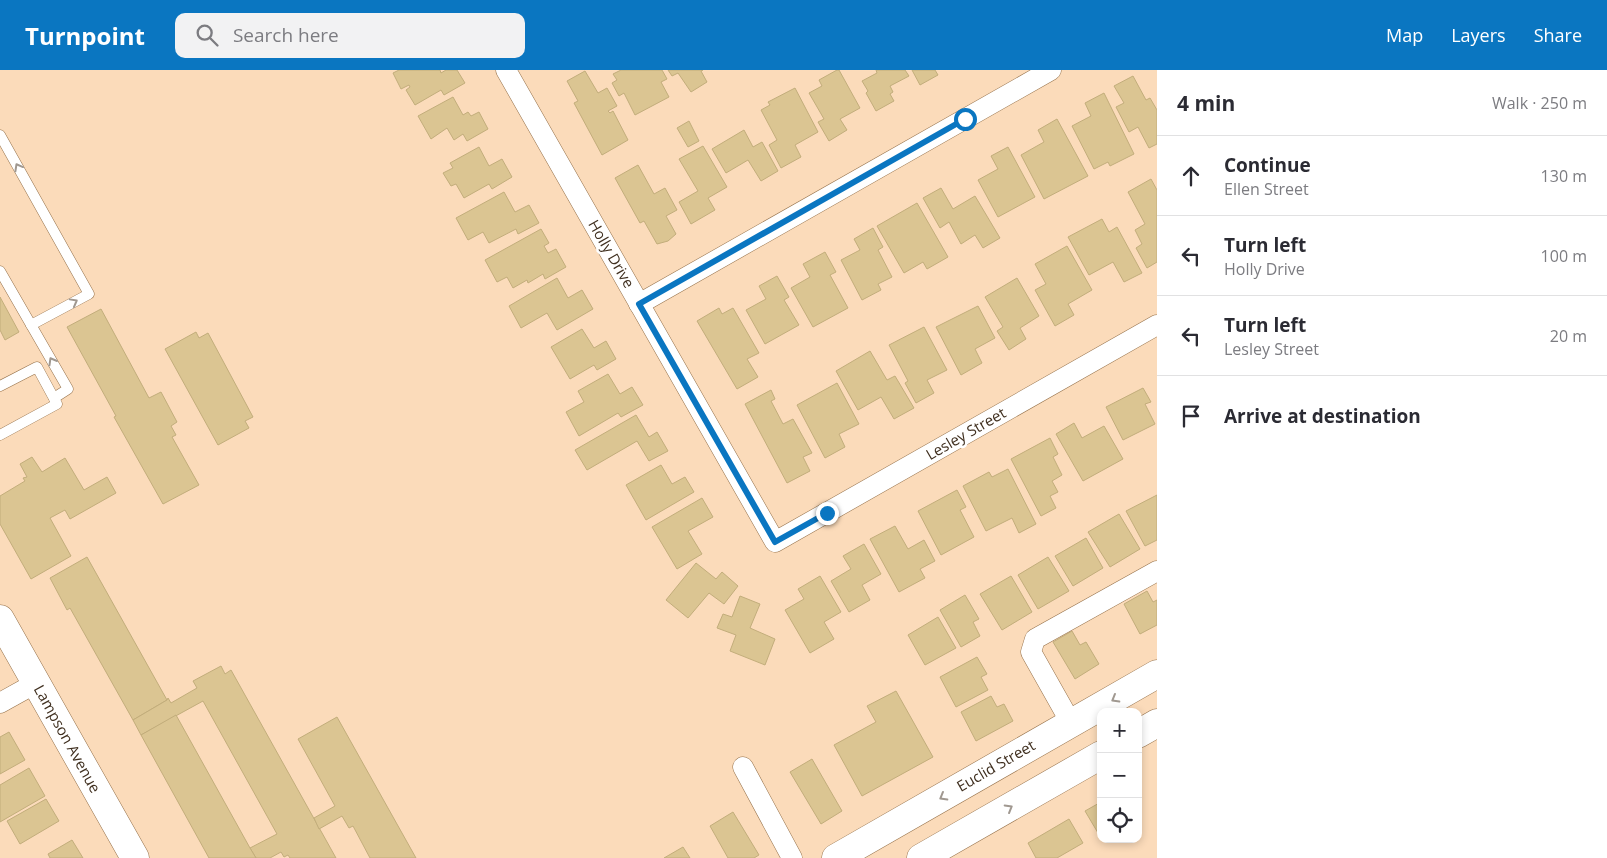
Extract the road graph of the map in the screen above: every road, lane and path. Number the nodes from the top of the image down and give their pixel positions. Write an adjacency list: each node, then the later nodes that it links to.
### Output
1 (506, 70): 5 (street, Holly Drive)
2 (1051, 70): 5 (street)
3 (0, 135): 6 (lane, one-way to 3)
4 (0, 271): 6 (lane)
5 (639, 304): 11 (street, Holly Drive)
6 (31, 325): 9 (lane, one-way to 6)
7 (1157, 325): 11 (street, Lesley Street)
8 (0, 386): 9 (lane)
9 (54, 398): 10 (lane)
10 (0, 435)
11 (775, 542)
12 (1157, 570): 17 (street)
13 (0, 619): 15 (main road, Lampson Avenue)
14 (1157, 674): 17 (main road, Euclid Street, one-way to 17)
15 (36, 683): 16 (street); 22 (main road, Lampson Avenue)
16 (0, 703)
17 (1071, 723): 24 (main road, Euclid Street, one-way to 24)
18 (1157, 723): 19 (main road)
19 (1142, 732)
20 (1097, 758): 25 (main road, one-way to 20)
21 (743, 768): 23 (street)
22 (135, 858)
23 (792, 858)
24 (836, 858)
25 (921, 858)

